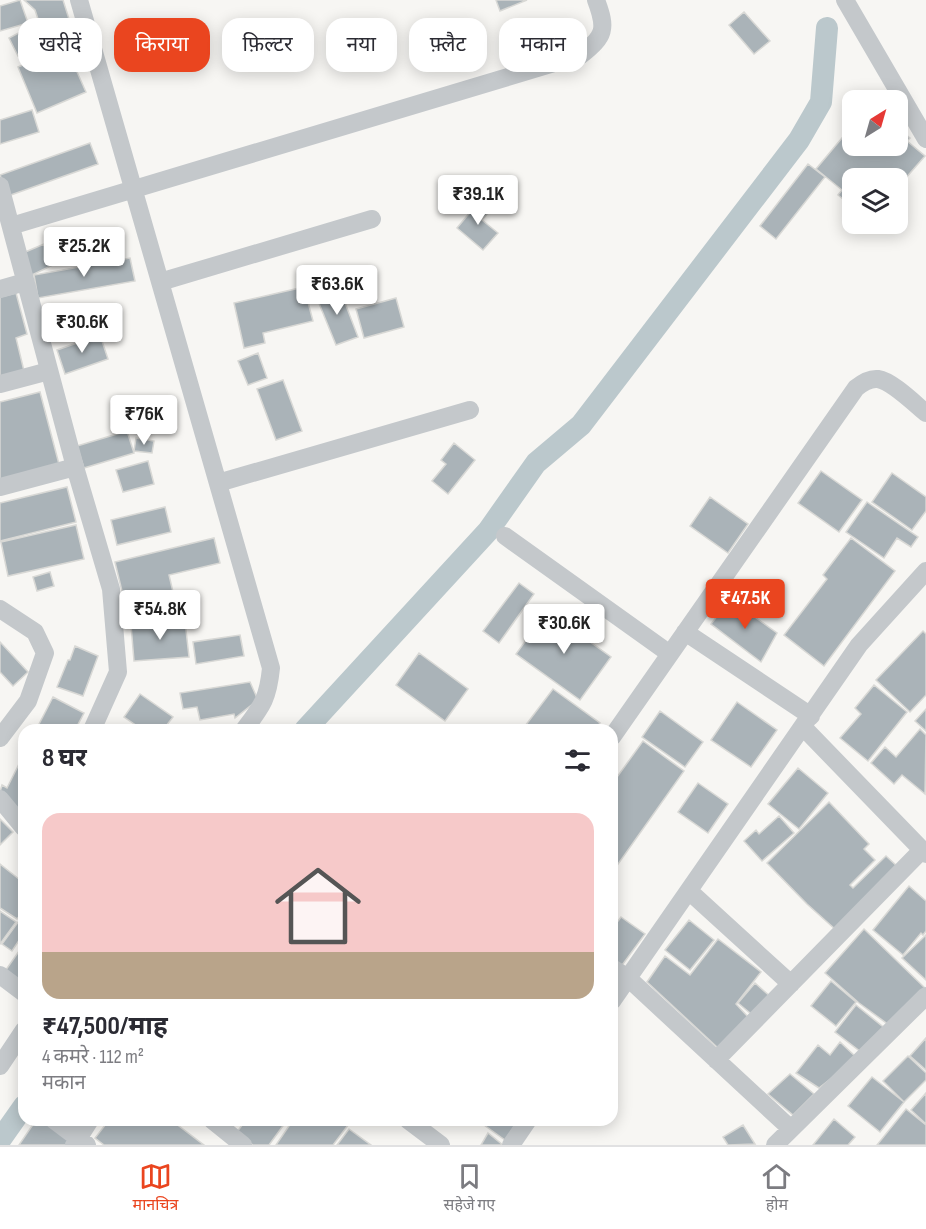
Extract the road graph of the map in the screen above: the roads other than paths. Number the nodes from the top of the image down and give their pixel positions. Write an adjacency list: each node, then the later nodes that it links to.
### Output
1 (79, 0): 6 (street)
2 (596, 0): 6 (street)
3 (845, 0): 4 (street)
4 (926, 139)
5 (0, 186): 8 (street)
6 (134, 190): 8 (street); 10 (street)
7 (372, 219): 10 (street)
8 (11, 226): 9 (street)
9 (25, 282): 11 (street); 12 (street)
10 (160, 282): 17 (street)
11 (0, 289)
12 (49, 371): 13 (street); 16 (street)
13 (0, 384)
14 (470, 410): 17 (street)
15 (926, 413): 22 (street)
16 (75, 467): 18 (street); 25 (street)
17 (218, 483): 26 (street)
18 (0, 487)
19 (505, 536): 23 (street)
20 (926, 571): 24 (street)
21 (0, 609): 28 (street)
22 (685, 632): 23 (street); 24 (street)
23 (670, 654): 27 (street)
24 (807, 722): 31 (street); 32 (street)
25 (95, 724)
26 (248, 724)
27 (618, 728)
28 (0, 738)
29 (0, 799): 30 (street)
30 (18, 821)
31 (924, 852): 36 (street)
32 (689, 891): 35 (street); 36 (street)
33 (618, 972): 35 (street)
34 (0, 975): 37 (street)
35 (628, 978): 38 (street); 41 (street)
36 (791, 984): 41 (street)
37 (18, 988)
38 (618, 992)
39 (926, 996): 48 (street)
40 (18, 1039): 42 (street)
41 (717, 1060): 48 (street)
42 (0, 1066)
43 (61, 1126): 49 (street)
44 (87, 1126): 49 (street)
45 (219, 1126): 50 (street)
46 (416, 1126): 51 (street)
47 (524, 1126): 52 (street)
48 (791, 1129): 53 (street)
49 (80, 1143)
50 (243, 1145)
51 (441, 1145)
52 (511, 1145)
53 (775, 1145)

